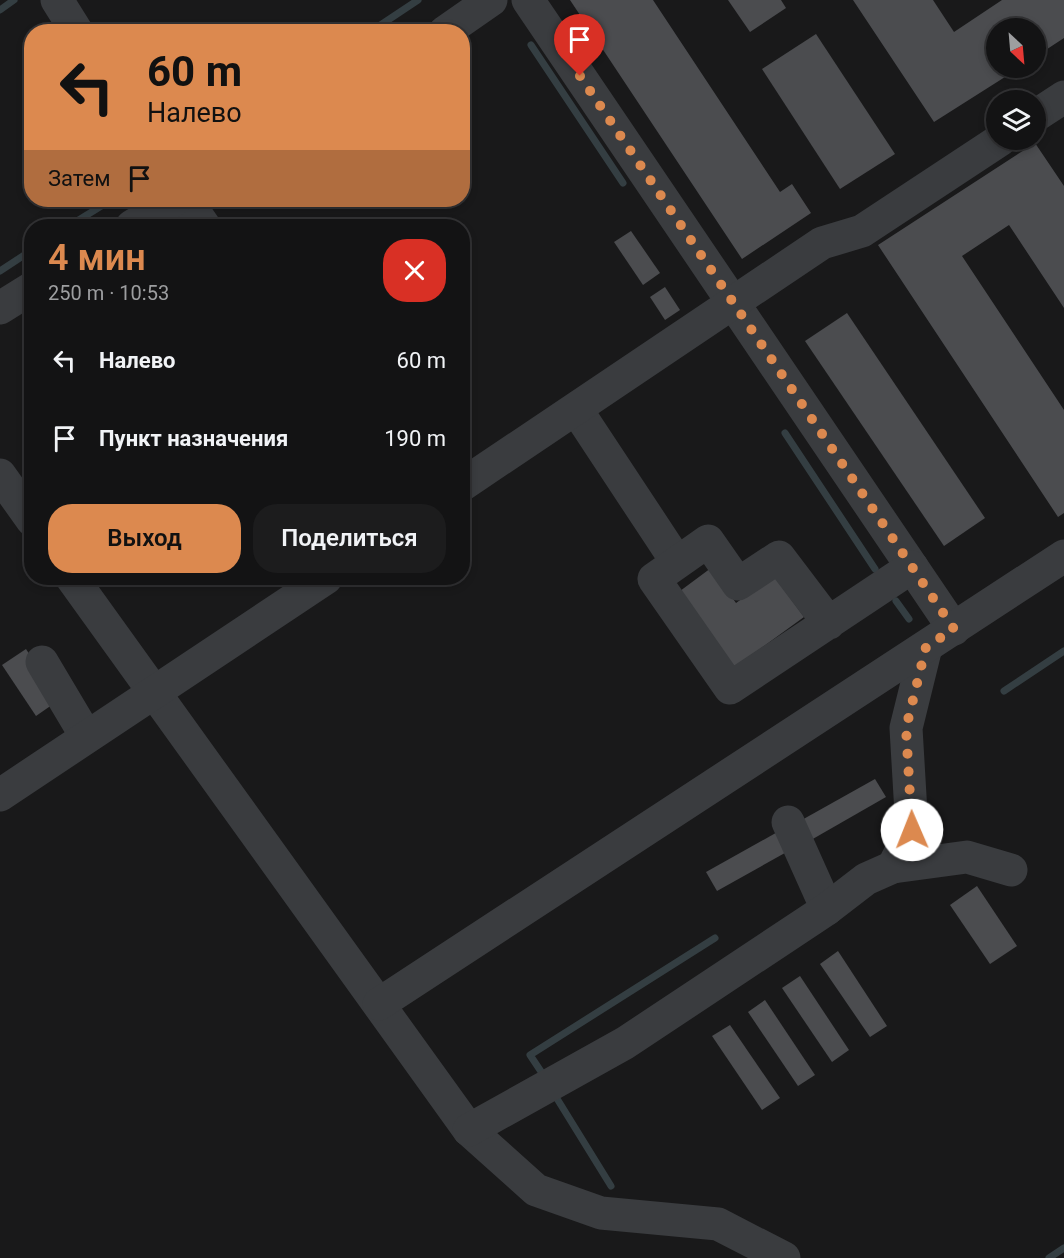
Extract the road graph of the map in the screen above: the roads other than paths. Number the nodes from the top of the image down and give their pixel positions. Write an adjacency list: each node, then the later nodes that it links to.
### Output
1 (57, 0): 4 (lane)
2 (491, 0): 5 (lane)
3 (528, 0): 12 (lane)
4 (72, 24)
5 (456, 24)
6 (1064, 97): 7 (lane)
7 (1046, 109)
8 (986, 149): 12 (lane)
9 (163, 207): 10 (lane)
10 (144, 219)
11 (24, 293): 13 (lane)
12 (733, 303): 14 (lane); 20 (lane)
13 (0, 308)
14 (576, 409): 16 (lane); 19 (lane)
15 (0, 475): 17 (lane)
16 (470, 480)
17 (24, 509)
18 (1064, 556): 24 (lane)
19 (677, 562): 23 (lane); 23 (lane)
20 (912, 567): 23 (lane); 24 (lane)
21 (77, 585): 27 (lane)
22 (315, 585): 27 (lane)
23 (829, 623)
24 (954, 629): 25 (lane)
25 (926, 647): 31 (lane); 34 (lane)
26 (42, 662): 28 (lane)
27 (153, 692): 28 (lane); 34 (lane)
28 (86, 736): 29 (lane)
29 (0, 795)
30 (788, 822): 33 (lane)
31 (893, 867): 32 (lane); 33 (lane)
32 (1011, 870)
33 (827, 909): 35 (lane)
34 (379, 1004): 35 (lane)
35 (469, 1130): 36 (lane)
36 (784, 1258)

